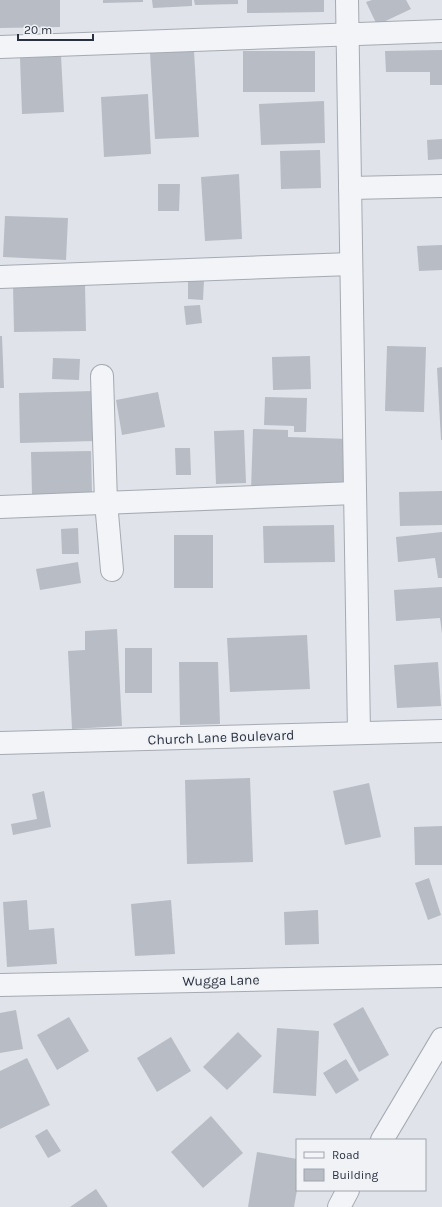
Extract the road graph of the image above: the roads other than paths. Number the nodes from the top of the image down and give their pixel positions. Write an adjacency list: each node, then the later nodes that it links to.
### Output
1 (347, 0): 3 (street)
2 (442, 32): 3 (street)
3 (347, 35): 4 (street); 6 (street)
4 (0, 47)
5 (442, 186): 6 (street)
6 (350, 188): 7 (street)
7 (351, 264): 8 (street); 10 (street)
8 (0, 277)
9 (102, 376): 11 (street)
10 (355, 493): 11 (street); 15 (street)
11 (106, 502): 12 (street); 13 (street)
12 (0, 507)
13 (112, 570)
14 (442, 731): 15 (street, Church Lane Boulevard)
15 (359, 733): 16 (street, Church Lane Boulevard)
16 (0, 743)
17 (442, 976): 18 (street, Wugga Lane)
18 (0, 985)
19 (442, 1039): 20 (street)
20 (383, 1139)
21 (347, 1191): 22 (street)
22 (339, 1207)

